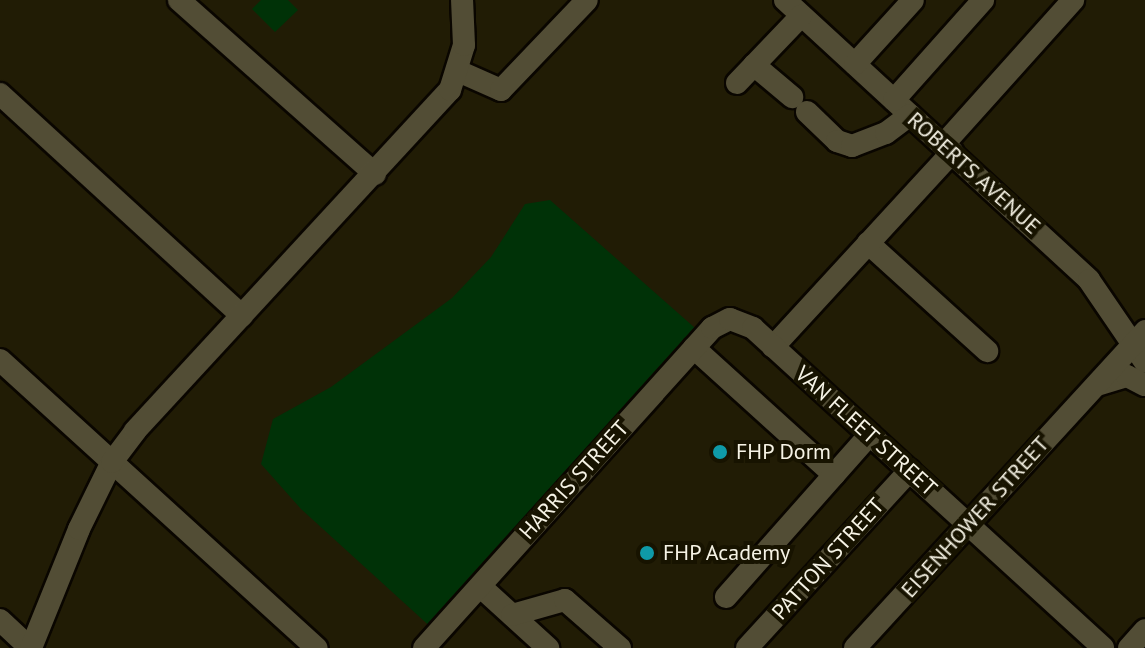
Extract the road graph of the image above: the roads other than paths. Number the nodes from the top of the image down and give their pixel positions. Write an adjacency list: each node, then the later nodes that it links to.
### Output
1 (179, 0): 16 (street)
2 (462, 0): 11 (street)
3 (587, 0): 11 (street)
4 (785, 0): 8 (street, ROBERTS AVENUE)
5 (913, 0): 9 (street)
6 (983, 0): 14 (street)
7 (1073, 0): 15 (street)
8 (801, 16): 9 (street, ROBERTS AVENUE); 10 (street)
9 (855, 64): 14 (street, ROBERTS AVENUE)
10 (754, 65): 12 (street); 14 (street)
11 (458, 71): 16 (street)
12 (737, 83)
13 (0, 94): 18 (street)
14 (902, 107): 15 (street, ROBERTS AVENUE)
15 (947, 148): 17 (street); 20 (street, ROBERTS AVENUE)
16 (375, 174): 18 (street)
17 (868, 243): 21 (street); 23 (street)
18 (242, 316): 28 (street)
19 (730, 319): 21 (street, VAN FLEET STREET); 22 (street, HARRIS STREET)
20 (1141, 345): 25 (street, EISENHOWER STREET)
21 (773, 347): 27 (street, VAN FLEET STREET)
22 (694, 348): 30 (street); 32 (street, HARRIS STREET)
23 (987, 351)
24 (0, 360): 28 (street)
25 (1096, 385): 26 (street); 31 (street, EISENHOWER STREET)
26 (1145, 385)
27 (870, 434): 29 (street, VAN FLEET STREET); 30 (street)
28 (112, 462): 38 (street); 39 (street)
29 (910, 470): 31 (street, VAN FLEET STREET); 43 (street, PATTON STREET)
30 (834, 475): 33 (street)
31 (968, 525): 37 (street, EISENHOWER STREET); 44 (street, VAN FLEET STREET)
32 (481, 587): 34 (street); 40 (street, HARRIS STREET)
33 (726, 597)
34 (512, 615): 41 (street); 42 (street)
35 (0, 620): 38 (street)
36 (1145, 630): 45 (street)
37 (864, 645)
38 (31, 648)
39 (317, 648)
40 (424, 648)
41 (548, 648)
42 (620, 648)
43 (747, 648)
44 (1103, 648)
45 (1129, 648)

